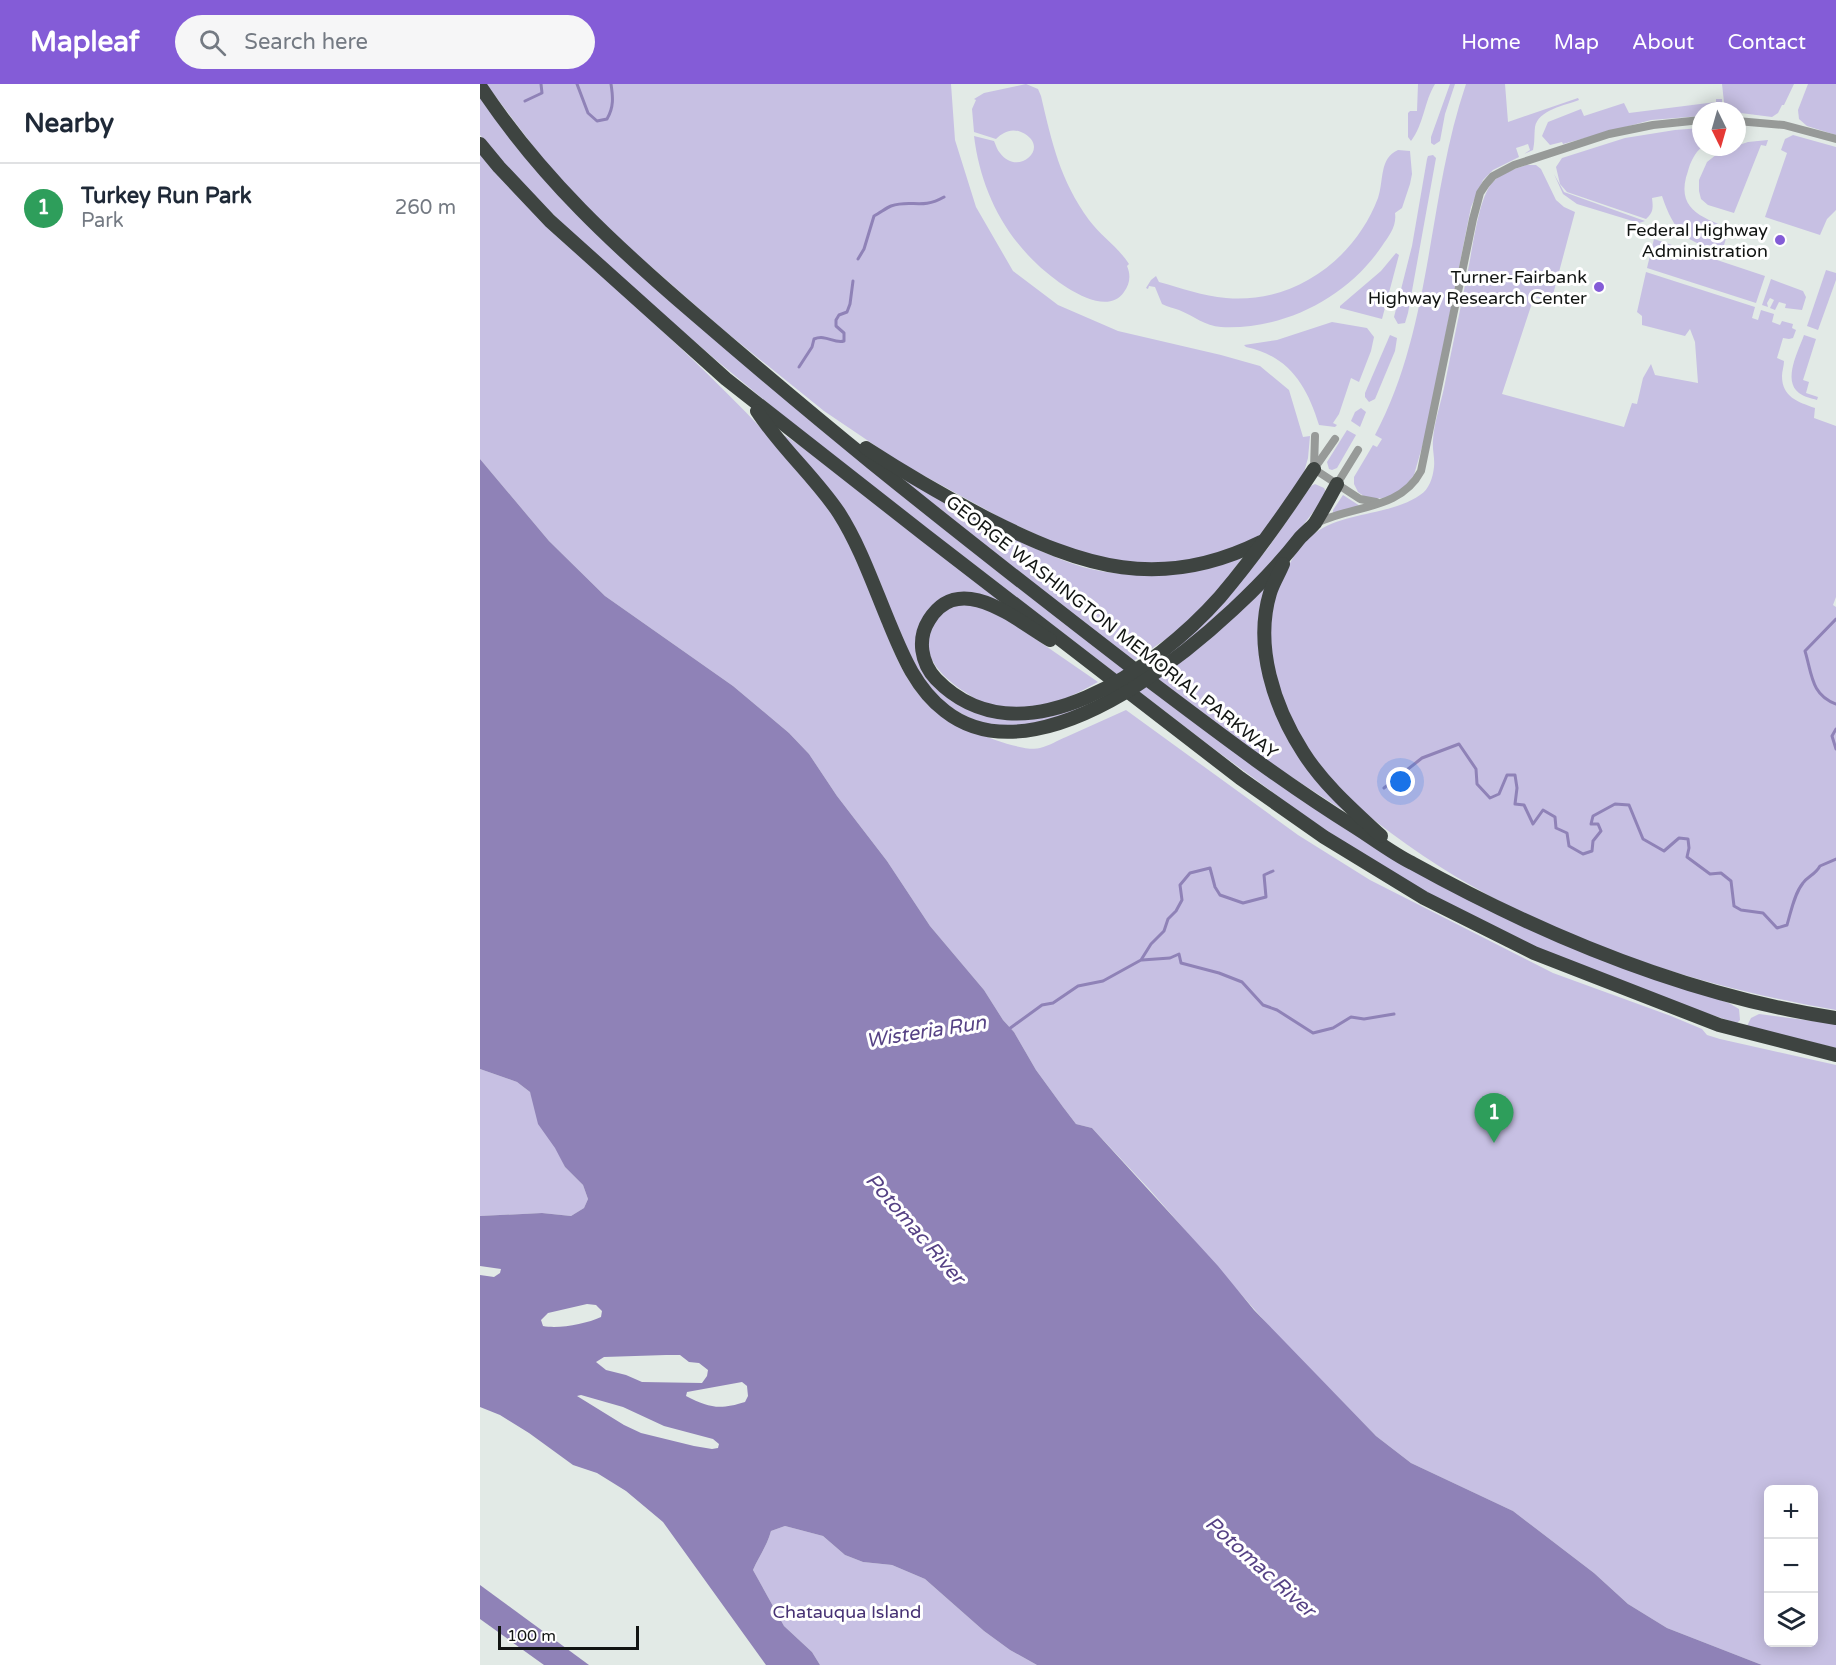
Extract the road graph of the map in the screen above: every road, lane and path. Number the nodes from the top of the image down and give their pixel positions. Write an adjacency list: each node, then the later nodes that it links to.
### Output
1 (480, 86): 7 (highway, GEORGE WASHINGTON MEMORIAL PARKWAY)
2 (1692, 121): 13 (street)
3 (1746, 122): 4 (street)
4 (1836, 139)
5 (480, 144): 6 (highway)
6 (748, 396): 16 (highway); 17 (highway)
7 (809, 412): 15 (highway); 18 (highway, GEORGE WASHINGTON MEMORIAL PARKWAY)
8 (1315, 436): 11 (street)
9 (1335, 440): 11 (street)
10 (1358, 450): 12 (street)
11 (1314, 469): 12 (street); 15 (highway)
12 (1337, 484): 13 (street); 14 (highway)
13 (1381, 503): 14 (street)
14 (1313, 525): 16 (highway)
15 (1263, 541): 17 (highway)
16 (1289, 552): 18 (highway)
17 (1100, 670): 20 (highway)
18 (1409, 862): 19 (highway, GEORGE WASHINGTON MEMORIAL PARKWAY)
19 (1836, 1018)
20 (1836, 1055)

